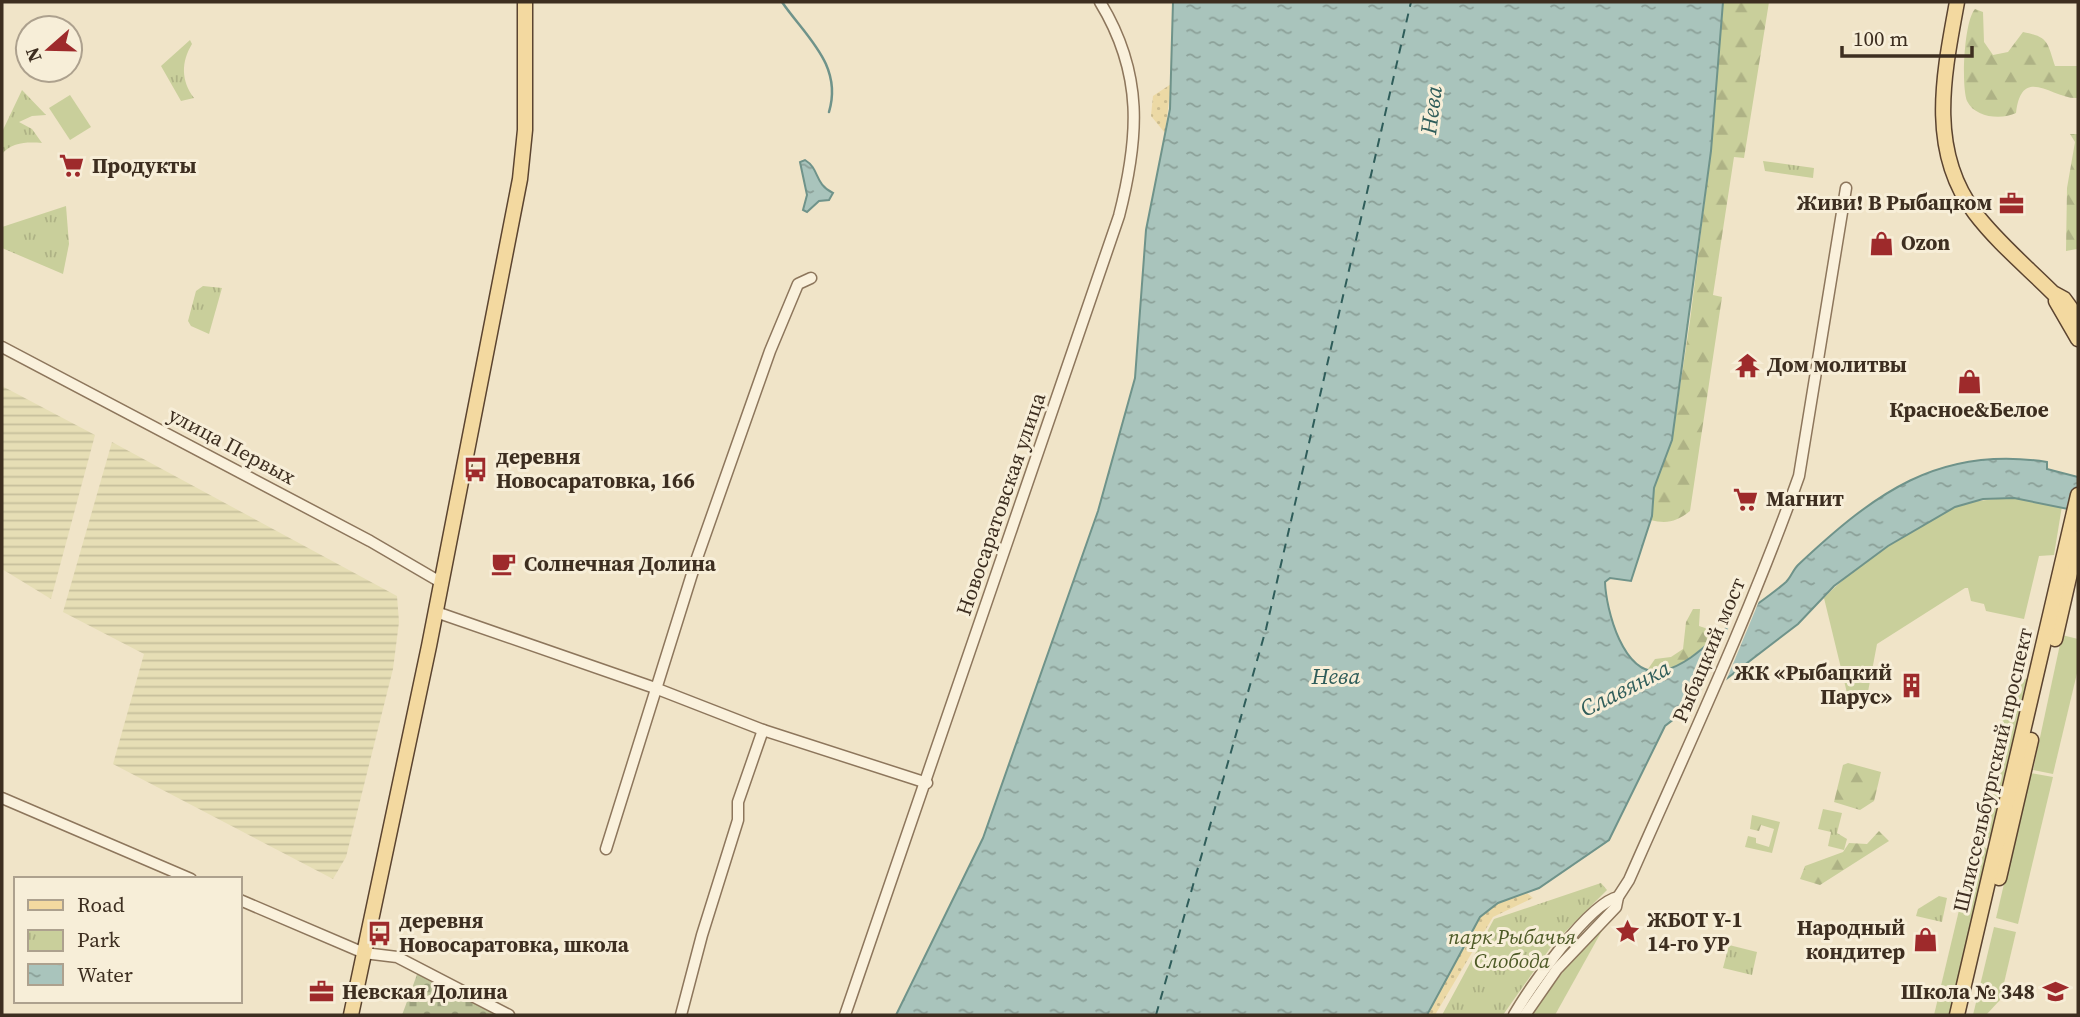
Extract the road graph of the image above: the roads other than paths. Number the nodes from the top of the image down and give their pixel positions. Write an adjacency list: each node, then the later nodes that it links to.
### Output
1 (525, 2): 12 (main road)
2 (1100, 2): 17 (street, Новосаратовская улица)
3 (1957, 2): 6 (main road)
4 (1846, 188): 21 (street, Рыбацкий мост)
5 (811, 278): 15 (street)
6 (2053, 293): 7 (main road); 8 (main road)
7 (2078, 318)
8 (2078, 339)
9 (2, 348): 12 (street, улица Первых)
10 (2078, 495): 11 (main road, Шлиссельбургский проспект)
11 (2074, 536): 13 (main road, Шлиссельбургский проспект)
12 (442, 583): 14 (main road)
13 (2066, 596): 30 (main road, Шлиссельбургский проспект); 31 (main road, Шлиссельбургский проспект)
14 (436, 612): 15 (street); 23 (main road)
15 (655, 688): 16 (street); 19 (street)
16 (763, 730): 17 (street); 26 (street)
17 (927, 783): 27 (street, Новосаратовская улица)
18 (2, 798): 20 (street)
19 (606, 849)
20 (186, 877)
21 (1618, 897): 28 (street); 29 (street, Рыбацкий мост)
22 (242, 901): 23 (street)
23 (365, 953): 24 (main road); 25 (street)
24 (351, 1015)
25 (509, 1015)
26 (681, 1015)
27 (845, 1015)
28 (1514, 1015)
29 (1525, 1015)
30 (1958, 1015)
31 (1967, 1015)

